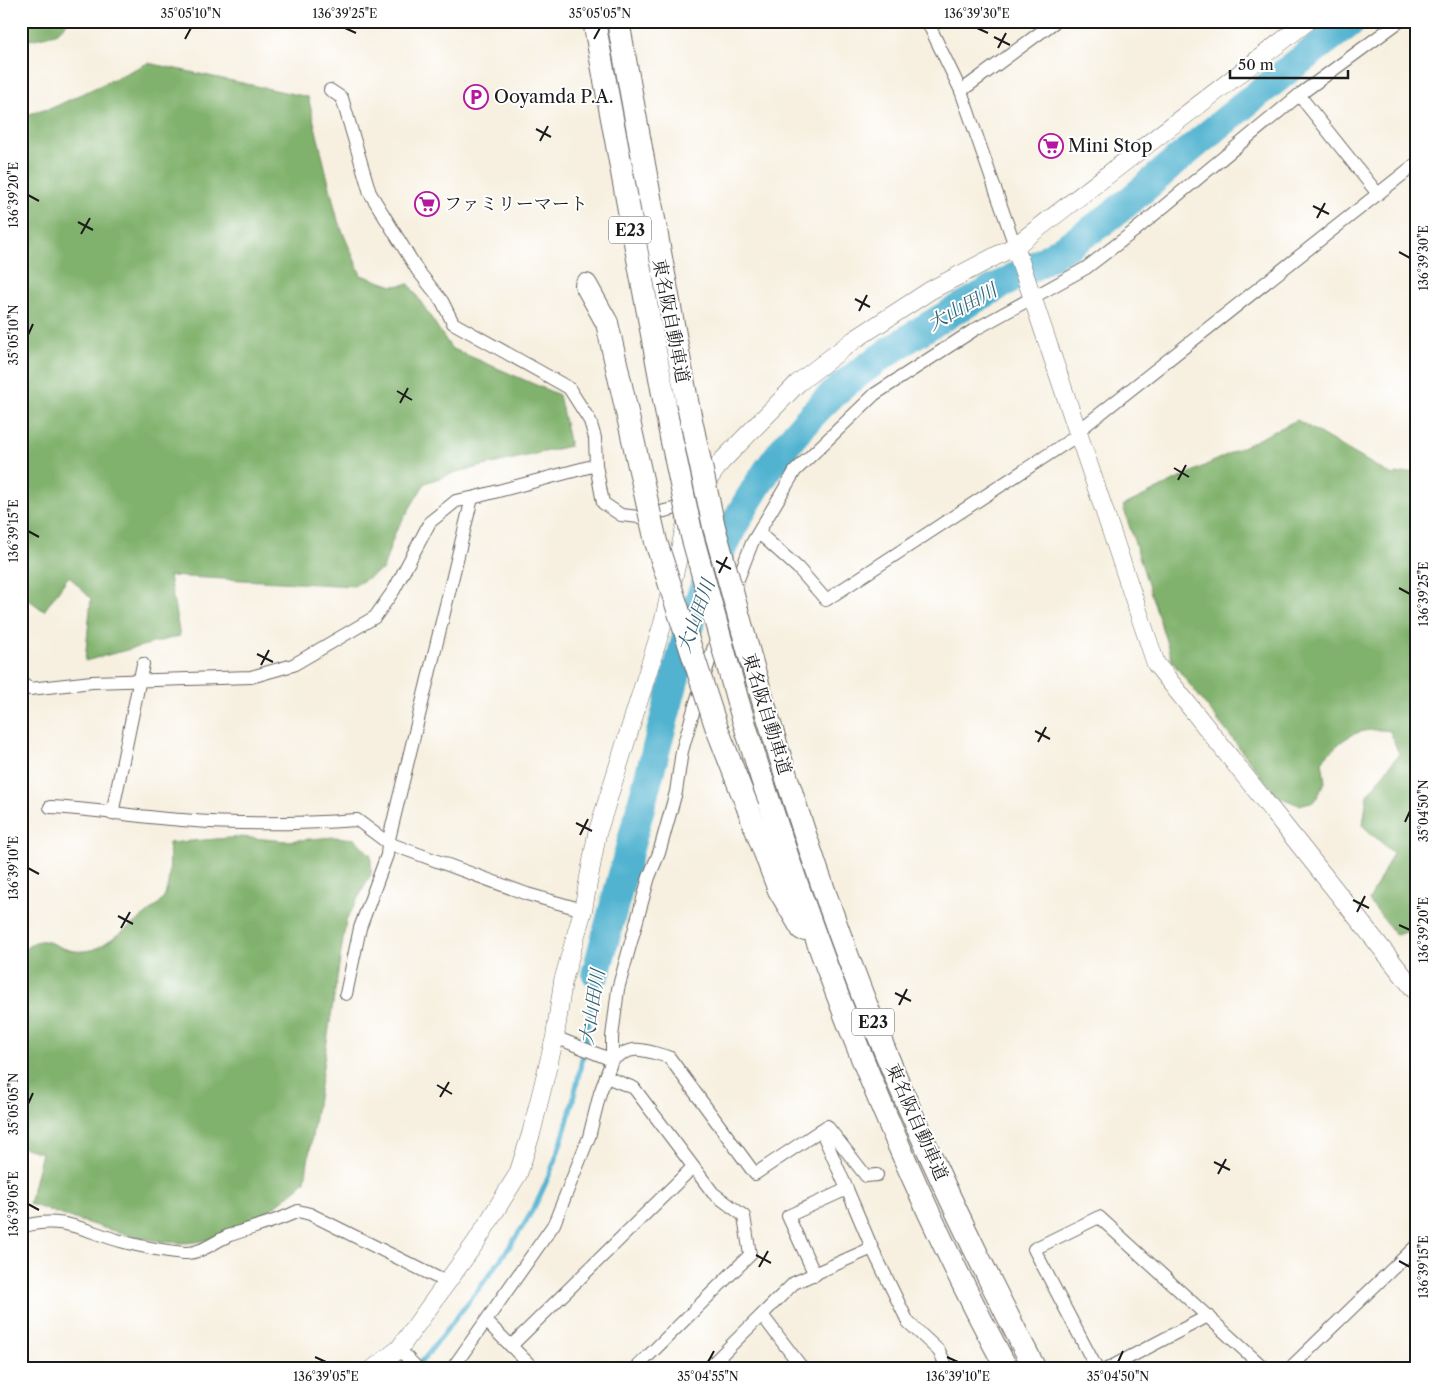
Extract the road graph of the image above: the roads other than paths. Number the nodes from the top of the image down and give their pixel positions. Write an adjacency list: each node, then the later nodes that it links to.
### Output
1 (594, 21): 29 (highway, 東名阪自動車道 / E23, bridge)
2 (618, 21): 8 (highway, 東名阪自動車道 / E23)
3 (627, 21): 8 (highway)
4 (927, 21): 10 (street)
5 (1056, 21): 10 (street)
6 (1308, 21): 14 (street)
7 (1400, 21): 11 (street)
8 (624, 51): 58 (highway, 東名阪自動車道 / E23, bridge)
9 (330, 90): 18 (street)
10 (961, 91): 14 (street)
11 (1299, 95): 13 (street); 16 (street)
12 (1417, 163): 13 (street)
13 (1378, 194): 17 (street)
14 (1016, 248): 16 (street); 20 (street)
15 (586, 285): 29 (highway, bridge)
16 (1032, 295): 17 (street); 21 (street)
17 (1078, 434): 21 (street); 30 (street)
18 (596, 465): 19 (street); 20 (street)
19 (472, 498): 23 (street); 27 (street)
20 (690, 505): 28 (street)
21 (759, 533): 33 (street)
22 (143, 664): 23 (street)
23 (139, 681): 24 (street); 26 (street)
24 (21, 683)
25 (50, 807): 26 (street)
26 (112, 814): 27 (street)
27 (388, 843): 28 (street); 31 (street)
28 (583, 910): 32 (street)
29 (834, 984): 57 (highway, 東名阪自動車道 / E23)
30 (1417, 993)
31 (346, 994)
32 (555, 1037): 33 (street); 43 (street)
33 (612, 1060): 34 (street); 35 (street)
34 (606, 1077): 36 (street); 46 (street)
35 (821, 1130): 37 (street); 38 (street)
36 (694, 1166): 47 (street); 53 (street)
37 (876, 1174)
38 (847, 1189): 41 (street); 42 (street)
39 (21, 1227): 43 (street)
40 (1417, 1245): 62 (street)
41 (872, 1248): 42 (street); 56 (street)
42 (815, 1275): 44 (street)
43 (448, 1283): 48 (street)
44 (762, 1315): 54 (street); 55 (street)
45 (1208, 1316): 59 (street); 60 (street); 61 (street)
46 (487, 1322): 47 (street); 51 (street)
47 (511, 1346): 52 (street)
48 (399, 1349): 49 (street); 50 (street)
49 (373, 1369)
50 (418, 1369)
51 (452, 1369)
52 (534, 1369)
53 (635, 1369)
54 (707, 1369)
55 (803, 1369)
56 (948, 1369)
57 (1008, 1369)
58 (1035, 1369)
59 (1097, 1369)
60 (1107, 1369)
61 (1265, 1369)
62 (1289, 1369)

